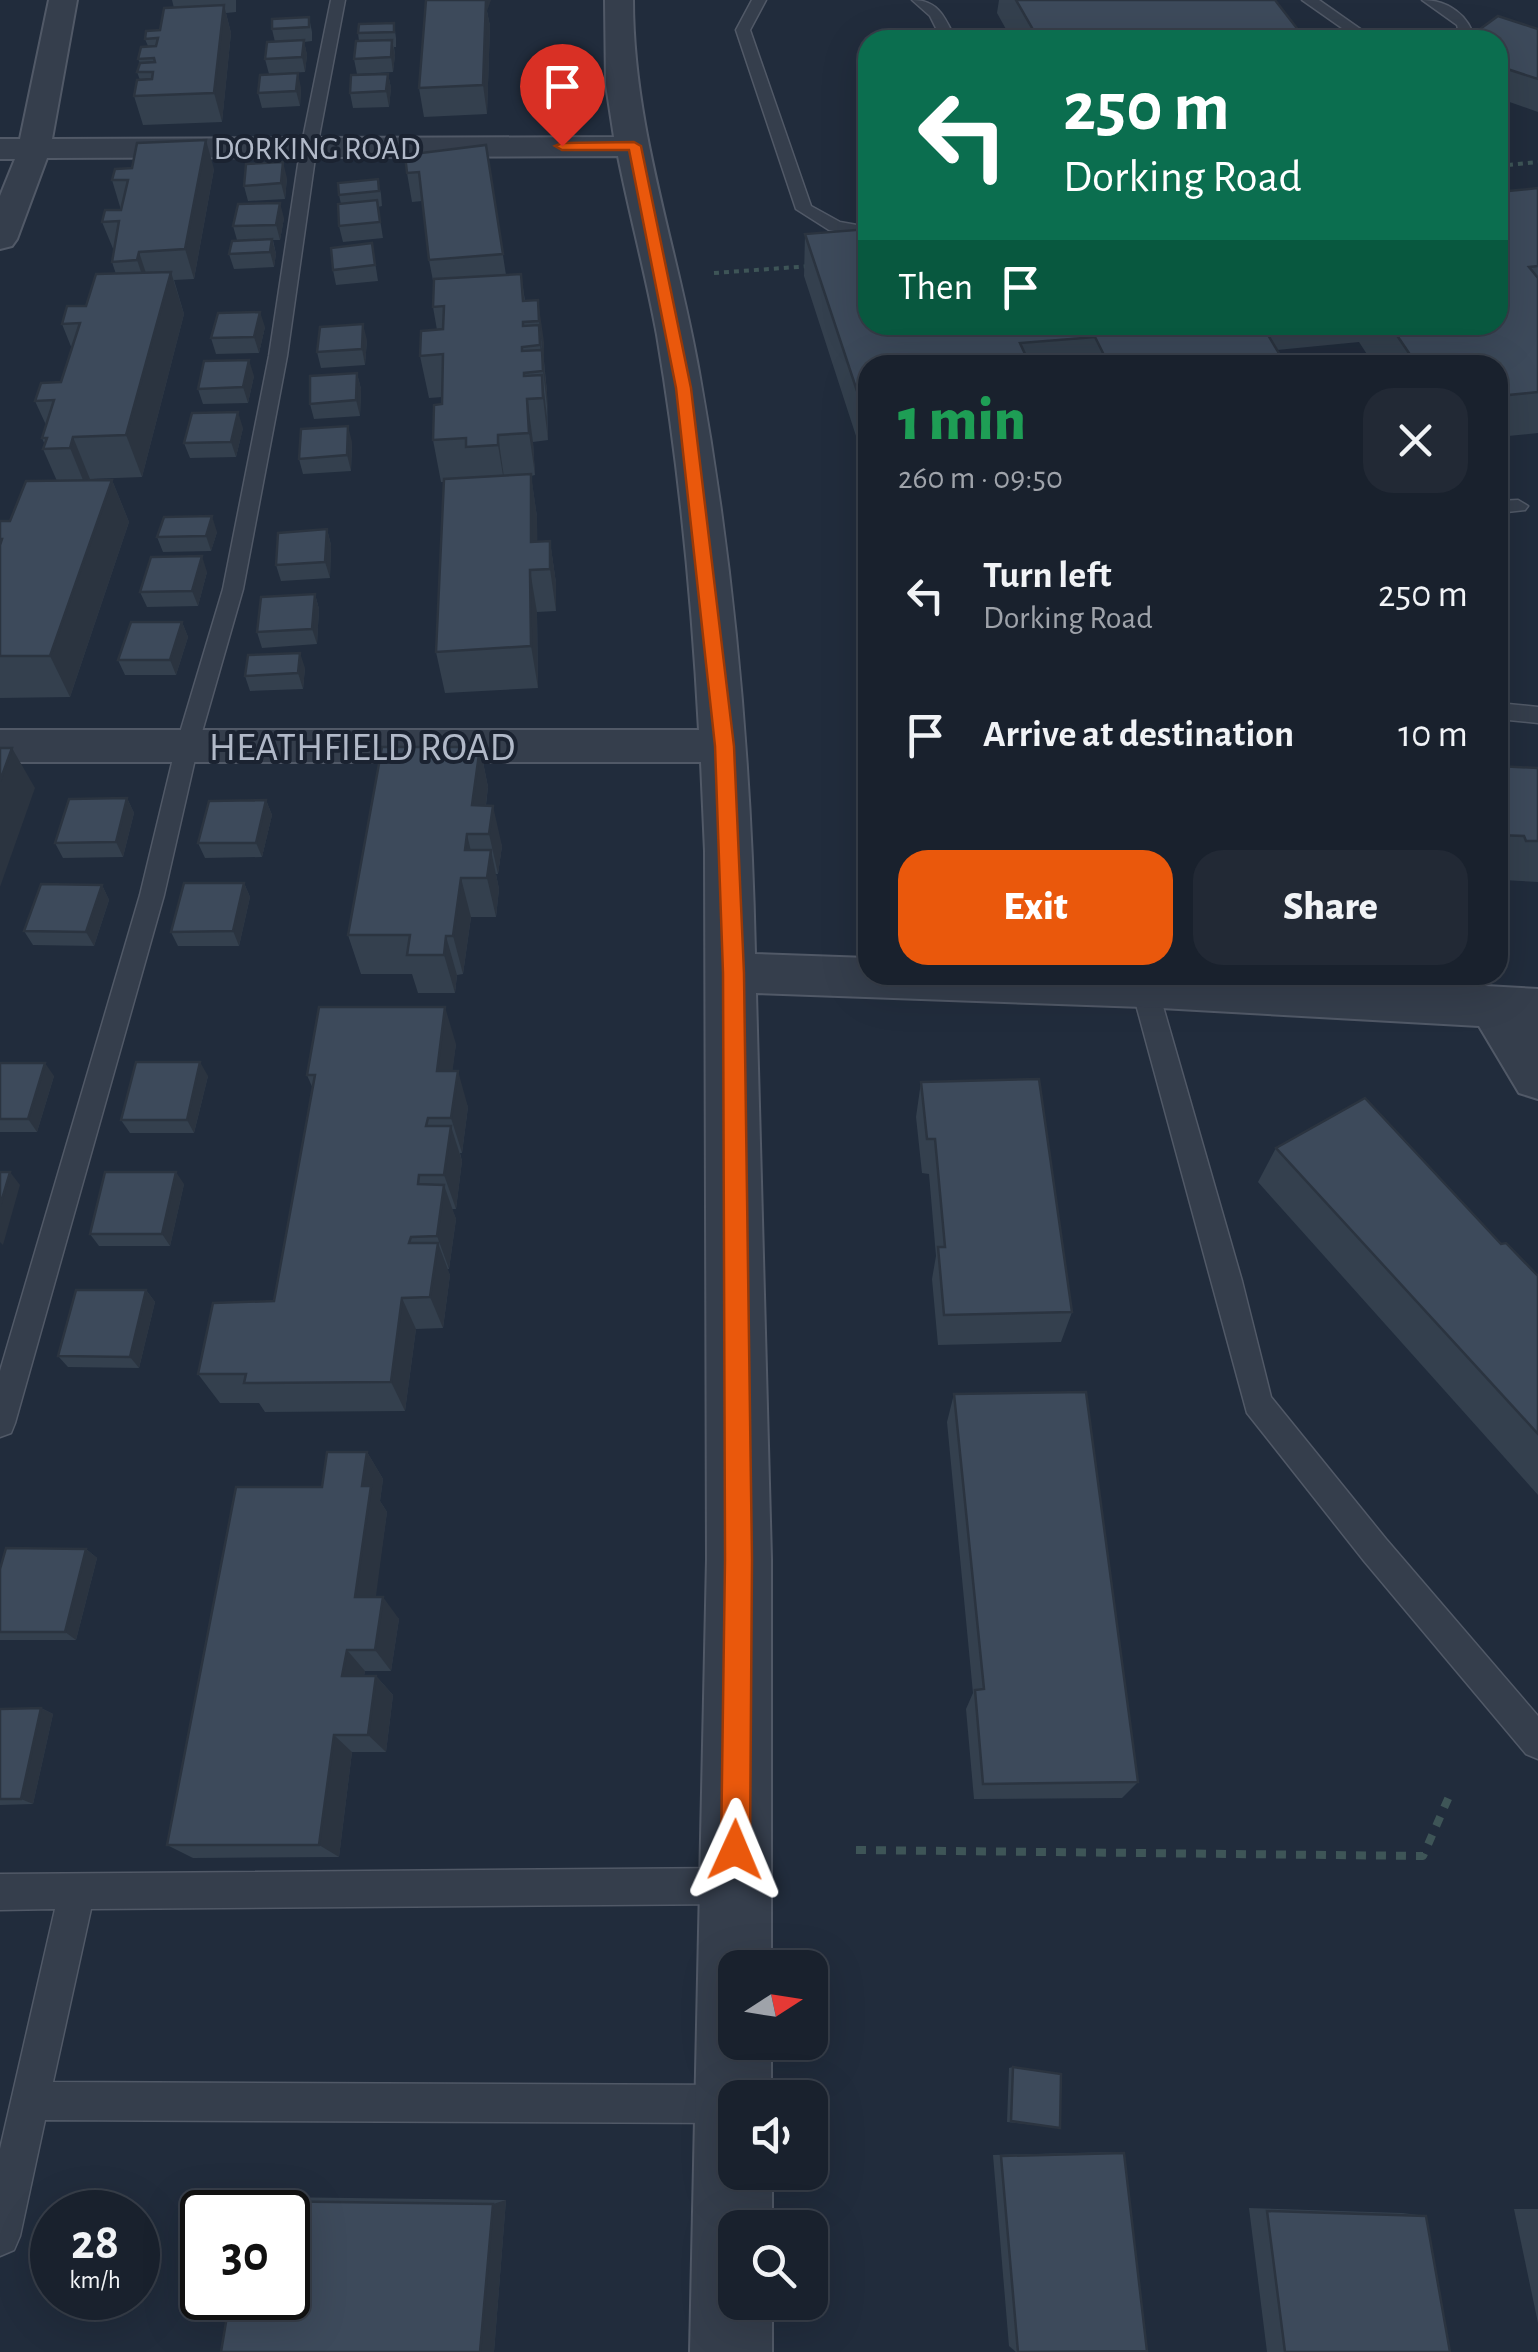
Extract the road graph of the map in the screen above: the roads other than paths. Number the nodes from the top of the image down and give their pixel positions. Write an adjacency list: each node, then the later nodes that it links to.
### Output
1 (63, 0): 14 (street)
2 (338, 0): 12 (lane)
3 (619, 0): 11 (street)
4 (759, 0): 15 (lane)
5 (919, 0): 8 (lane)
6 (1309, 0): 9 (lane)
7 (1429, 0): 10 (lane)
8 (945, 30)
9 (1353, 30)
10 (1466, 30)
11 (634, 146): 12 (street, DORKING ROAD); 21 (street)
12 (309, 148): 14 (street, DORKING ROAD); 20 (lane)
13 (0, 150): 14 (street, DORKING ROAD)
14 (34, 150): 16 (street)
15 (858, 230)
16 (0, 239)
17 (1508, 712): 18 (lane)
18 (1538, 714)
19 (0, 746): 20 (street, HEATHFIELD ROAD)
20 (187, 746): 21 (street, HEATHFIELD ROAD); 28 (lane)
21 (724, 746): 22 (street)
22 (733, 973): 23 (street); 30 (street)
23 (858, 975)
24 (1143, 985): 29 (lane)
25 (1197, 985): 26 (street)
26 (1516, 1008): 27 (street)
27 (1538, 1078)
28 (0, 1424)
29 (1538, 1742)
30 (735, 1886): 31 (lane); 33 (street)
31 (77, 1890): 32 (lane); 34 (lane)
32 (0, 1892)
33 (732, 2080)
34 (30, 2101): 35 (lane); 37 (lane)
35 (718, 2104)
36 (732, 2190): 38 (street)
37 (0, 2236)
38 (731, 2352)

